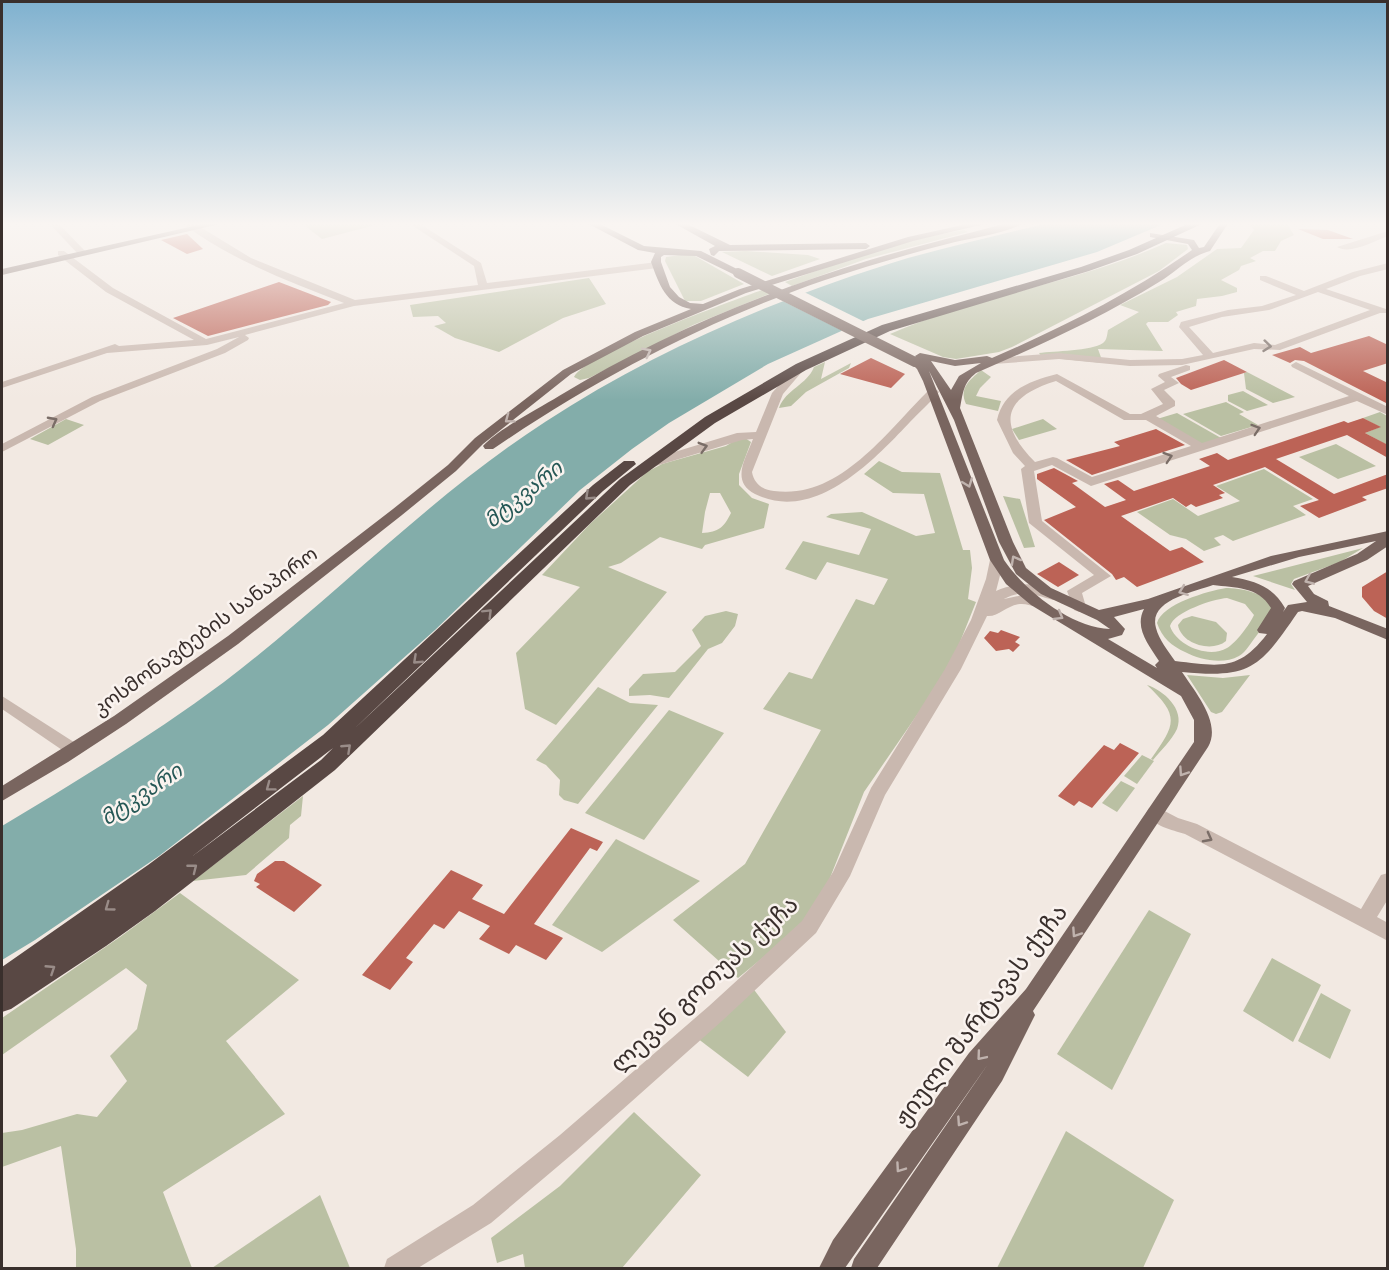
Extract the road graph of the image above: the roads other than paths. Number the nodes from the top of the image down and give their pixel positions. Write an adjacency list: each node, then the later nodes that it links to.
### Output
1 (100, 281): 23 (street)
2 (299, 281): 18 (street)
3 (482, 281): 14 (street)
4 (528, 281): 14 (street)
5 (665, 281): 17 (main road)
6 (763, 281): 26 (main road, bridge)
7 (776, 281): 19 (main road, კოსმონავტების სანაპირო)
8 (816, 281): 33 (main road, კოსმონავტების სანაპირო, one-way to 8)
9 (1022, 281): 77 (highway, one-way to 77)
10 (1044, 281): 31 (highway)
11 (1154, 281): 25 (main road)
12 (1271, 281): 16 (street)
13 (1337, 281): 15 (street)
14 (483, 287): 18 (street)
15 (1320, 290): 16 (street); 20 (street)
16 (1305, 295): 27 (street)
17 (672, 297): 19 (main road); 22 (main road)
18 (354, 303): 21 (street)
19 (708, 304): 22 (main road, კოსმონავტების სანაპირო)
20 (1383, 311): 27 (street, one-way to 20)
21 (270, 326): 24 (street); 46 (street, one-way to 21)
22 (639, 334): 32 (main road, კოსმონავტების სანაპირო)
23 (162, 337): 24 (street); 24 (street); 34 (street)
24 (208, 340)
25 (1007, 355): 28 (main road); 29 (main road)
26 (920, 358): 28 (main road); 35 (main road); 39 (main road)
27 (1209, 358): 29 (street); 43 (street)
28 (979, 360): 35 (main road)
29 (994, 361): 40 (main road)
30 (1296, 365): 38 (street)
31 (801, 367): 44 (street); 47 (highway)
32 (567, 372): 33 (main road); 36 (main road, კოსმონავტების სანაპირო)
33 (595, 379): 37 (main road, კოსმონავტების სანაპირო)
34 (2, 385)
35 (944, 386): 39 (main road); 40 (main road)
36 (547, 388): 37 (main road); 49 (main road, კოსმონავტების სანაპირო, one-way to 49)
37 (567, 395): 49 (main road, კოსმონავტების სანაპირო)
38 (1358, 397): 42 (street); 45 (street, one-way to 38)
39 (936, 401): 41 (street); 41 (street); 52 (main road, one-way to 52)
40 (955, 408): 55 (main road, one-way to 40)
41 (917, 410): 44 (street)
42 (1388, 412)
43 (1147, 415): 45 (street); 48 (street)
44 (759, 435): 47 (street, one-way to 44)
45 (1200, 447): 48 (street, one-way to 45)
46 (2, 449)
47 (648, 465): 79 (highway, one-way to 47)
48 (1032, 467): 58 (street)
49 (452, 468): 71 (main road, კოსმონავტების სანაპირო)
50 (1388, 534): 53 (main road)
51 (1388, 539): 61 (main road, one-way to 61)
52 (997, 560): 54 (main road); 59 (street, ლევან გოთუას ქუჩა)
53 (1207, 582): 56 (main road, one-way to 56); 65 (main road)
54 (1018, 587): 55 (street); 57 (main road); 59 (street)
55 (1059, 597): 58 (main road)
56 (1159, 600): 60 (main road); 64 (main road)
57 (1036, 602): 59 (street); 62 (main road, one-way to 62)
58 (1079, 607): 60 (main road)
59 (980, 614): 80 (street, ლევან გოთუას ქუჩა)
60 (1100, 614): 62 (main road)
61 (1346, 618): 63 (main road); 65 (main road)
62 (1082, 629): 66 (main road)
63 (1388, 635)
64 (1154, 641): 67 (main road, ჟიული შარტავას ქუჩა); 68 (main road)
65 (1261, 651): 68 (main road)
66 (1120, 653): 67 (main road); 69 (main road)
67 (1169, 665): 68 (main road); 69 (main road, ჟიული შარტავას ქუჩა)
68 (1207, 668)
69 (1190, 697): 73 (main road, ჟიული შარტავას ქუჩა, one-way to 73)
70 (2, 702): 71 (street)
71 (74, 750): 72 (main road, კოსმონავტების სანაპირო)
72 (2, 794)
73 (1155, 813): 75 (street, one-way to 75); 78 (main road, ჟიული შარტავას ქუჩა, one-way to 78)
74 (1388, 881): 75 (street)
75 (1364, 921): 76 (street)
76 (1388, 933)
77 (2, 980)
78 (1033, 996): 81 (main road, ჟიული შარტავას ქუჩა, one-way to 81); 82 (main road, one-way to 82)
79 (2, 1001)
80 (396, 1269)
81 (831, 1269)
82 (863, 1269)

